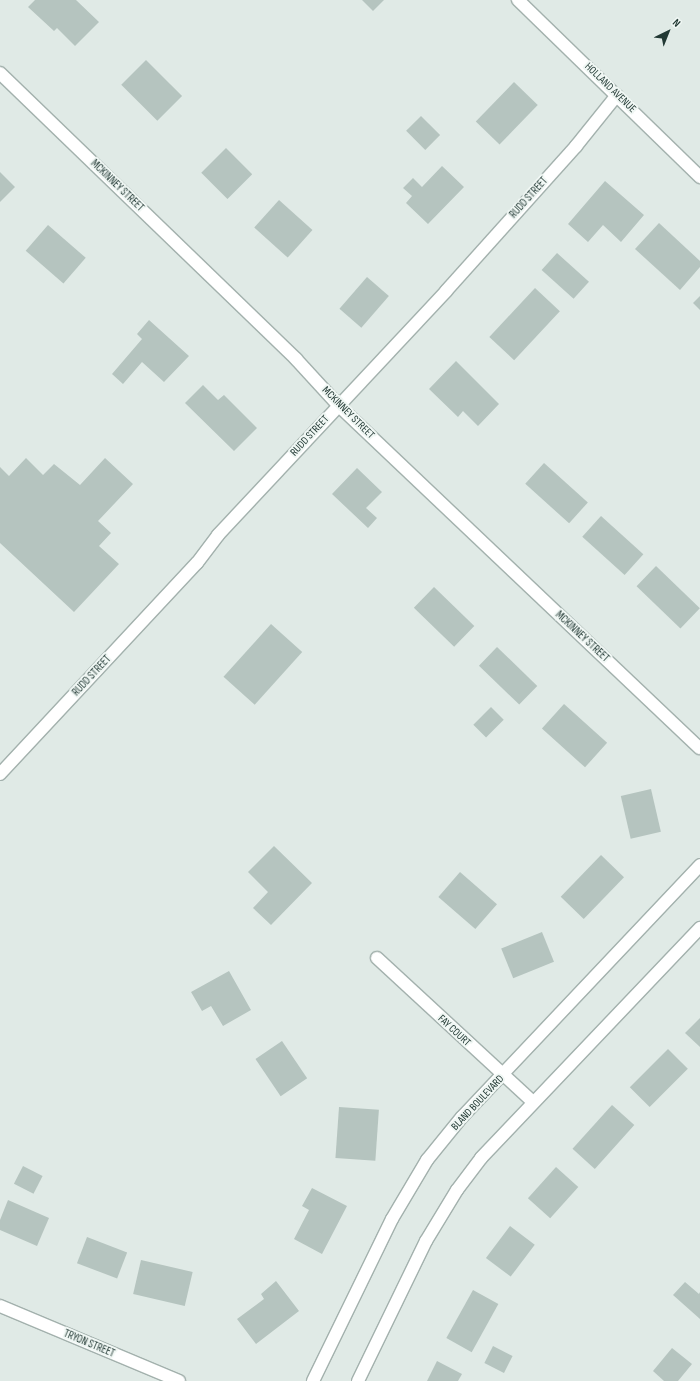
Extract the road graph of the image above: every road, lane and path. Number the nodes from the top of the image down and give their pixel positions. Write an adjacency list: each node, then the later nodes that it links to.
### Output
1 (518, 0): 3 (street, HOLLAND AVENUE)
2 (0, 73): 5 (street, MCKINNEY STREET)
3 (617, 95): 4 (street, HOLLAND AVENUE); 5 (street, RUDD STREET)
4 (700, 177)
5 (339, 406): 6 (street, MCKINNEY STREET); 7 (street, RUDD STREET)
6 (700, 748)
7 (0, 774)
8 (700, 865): 11 (street, BLAND BOULEVARD)
9 (700, 928): 12 (street)
10 (377, 958): 11 (street, FAY COURT)
11 (502, 1076): 12 (street, FAY COURT); 15 (street, BLAND BOULEVARD)
12 (533, 1102): 16 (street)
13 (0, 1306): 14 (street, TRYON STREET)
14 (179, 1381)
15 (313, 1381)
16 (358, 1381)

